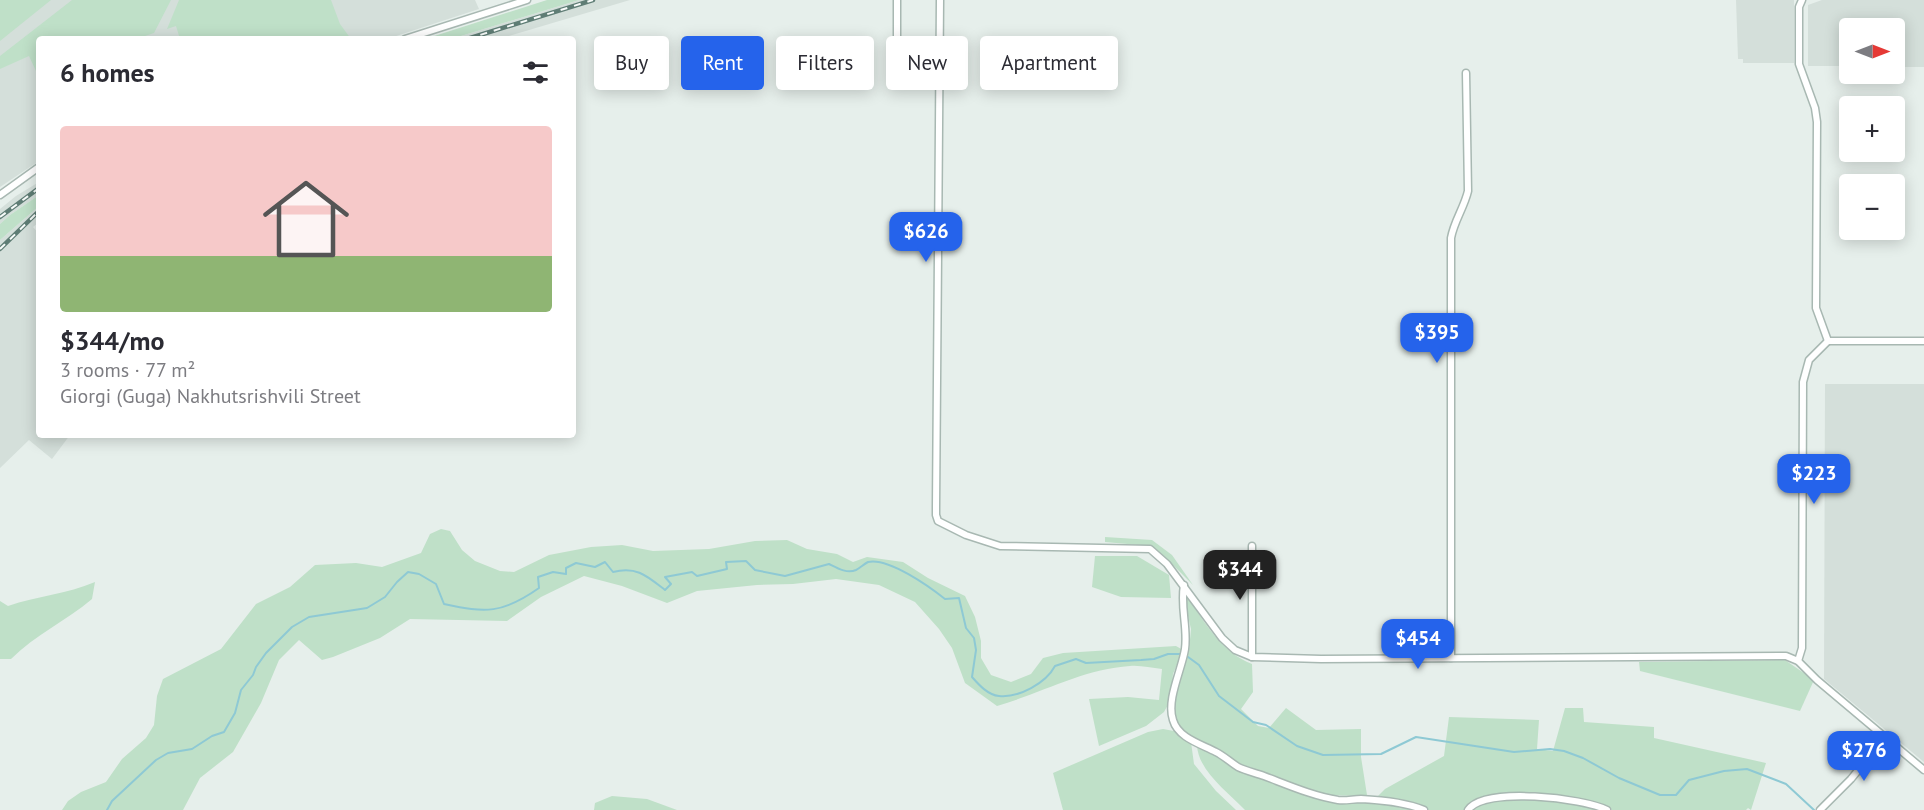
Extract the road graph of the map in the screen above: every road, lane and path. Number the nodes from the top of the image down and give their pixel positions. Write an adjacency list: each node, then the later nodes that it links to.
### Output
1 (527, 0): 5 (street)
2 (897, 0): 6 (street)
3 (940, 0): 13 (street)
4 (1802, 0): 11 (street)
5 (414, 36)
6 (897, 36)
7 (1466, 73): 15 (street)
8 (36, 169): 9 (street)
9 (0, 195)
10 (1924, 340): 11 (street)
11 (1828, 341): 16 (street)
12 (1252, 546): 14 (street)
13 (1184, 585): 14 (street); 19 (street)
14 (1252, 657): 15 (street)
15 (1450, 658): 16 (street)
16 (1798, 661): 17 (street)
17 (1886, 736): 18 (street); 22 (street)
18 (1924, 770)
19 (1424, 810)
20 (1468, 810): 21 (street)
21 (1607, 810)
22 (1820, 810)

